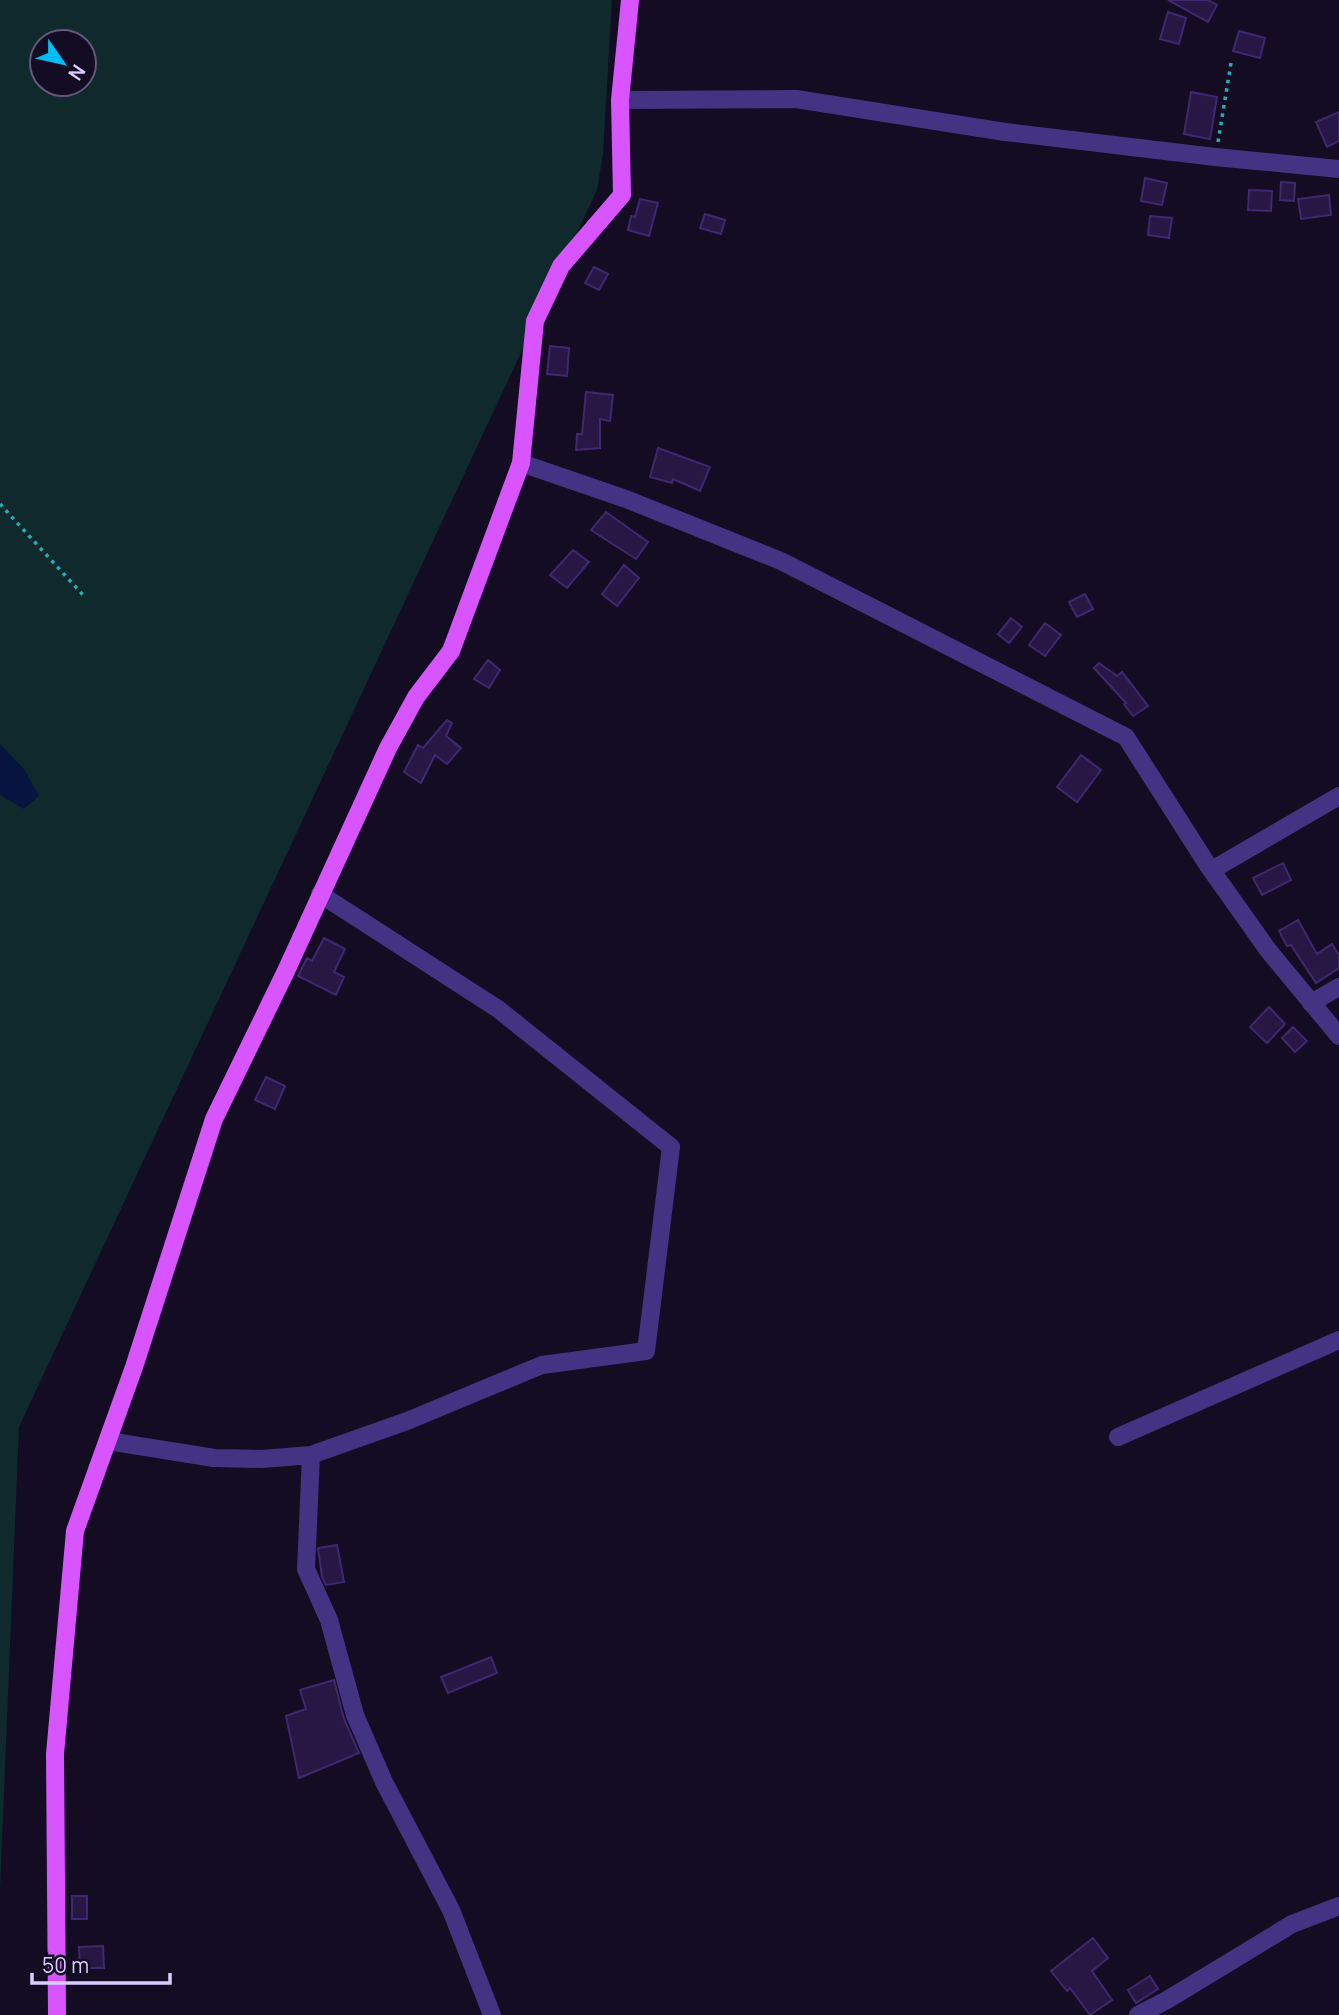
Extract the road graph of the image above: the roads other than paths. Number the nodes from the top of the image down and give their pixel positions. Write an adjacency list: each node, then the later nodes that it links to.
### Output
1 (631, 0): 2 (main road)
2 (620, 100): 3 (street); 4 (main road)
3 (1339, 169)
4 (521, 463): 6 (street); 7 (main road)
5 (1339, 796): 6 (street)
6 (1212, 870): 9 (street)
7 (320, 894): 13 (main road); 14 (street)
8 (1339, 987): 9 (street)
9 (1311, 1003): 10 (street)
10 (1339, 1036)
11 (1339, 1340): 12 (street)
12 (1118, 1437)
13 (108, 1441): 14 (street); 16 (main road)
14 (312, 1455): 17 (street)
15 (1339, 1906): 18 (street)
16 (57, 2015)
17 (492, 2015)
18 (1139, 2015)

